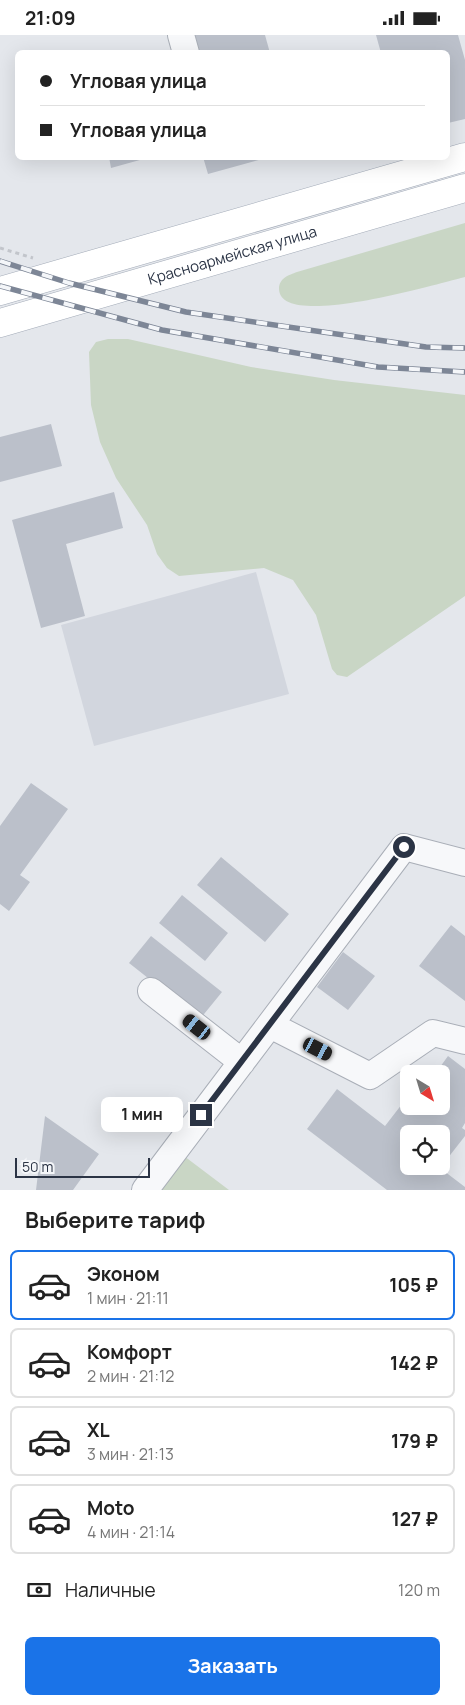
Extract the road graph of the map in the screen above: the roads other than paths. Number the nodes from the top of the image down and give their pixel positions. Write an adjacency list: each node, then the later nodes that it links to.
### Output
1 (181, 35): 2 (street)
2 (185, 50)
3 (465, 157): 5 (main road, Красноармейская улица)
4 (465, 188): 6 (main road, Красноармейская улица)
5 (0, 291)
6 (0, 323)
7 (465, 863): 9 (street)
8 (152, 991): 11 (street)
9 (270, 1025): 10 (street); 11 (street)
10 (465, 1041)
11 (242, 1062): 12 (street)
12 (145, 1190)

